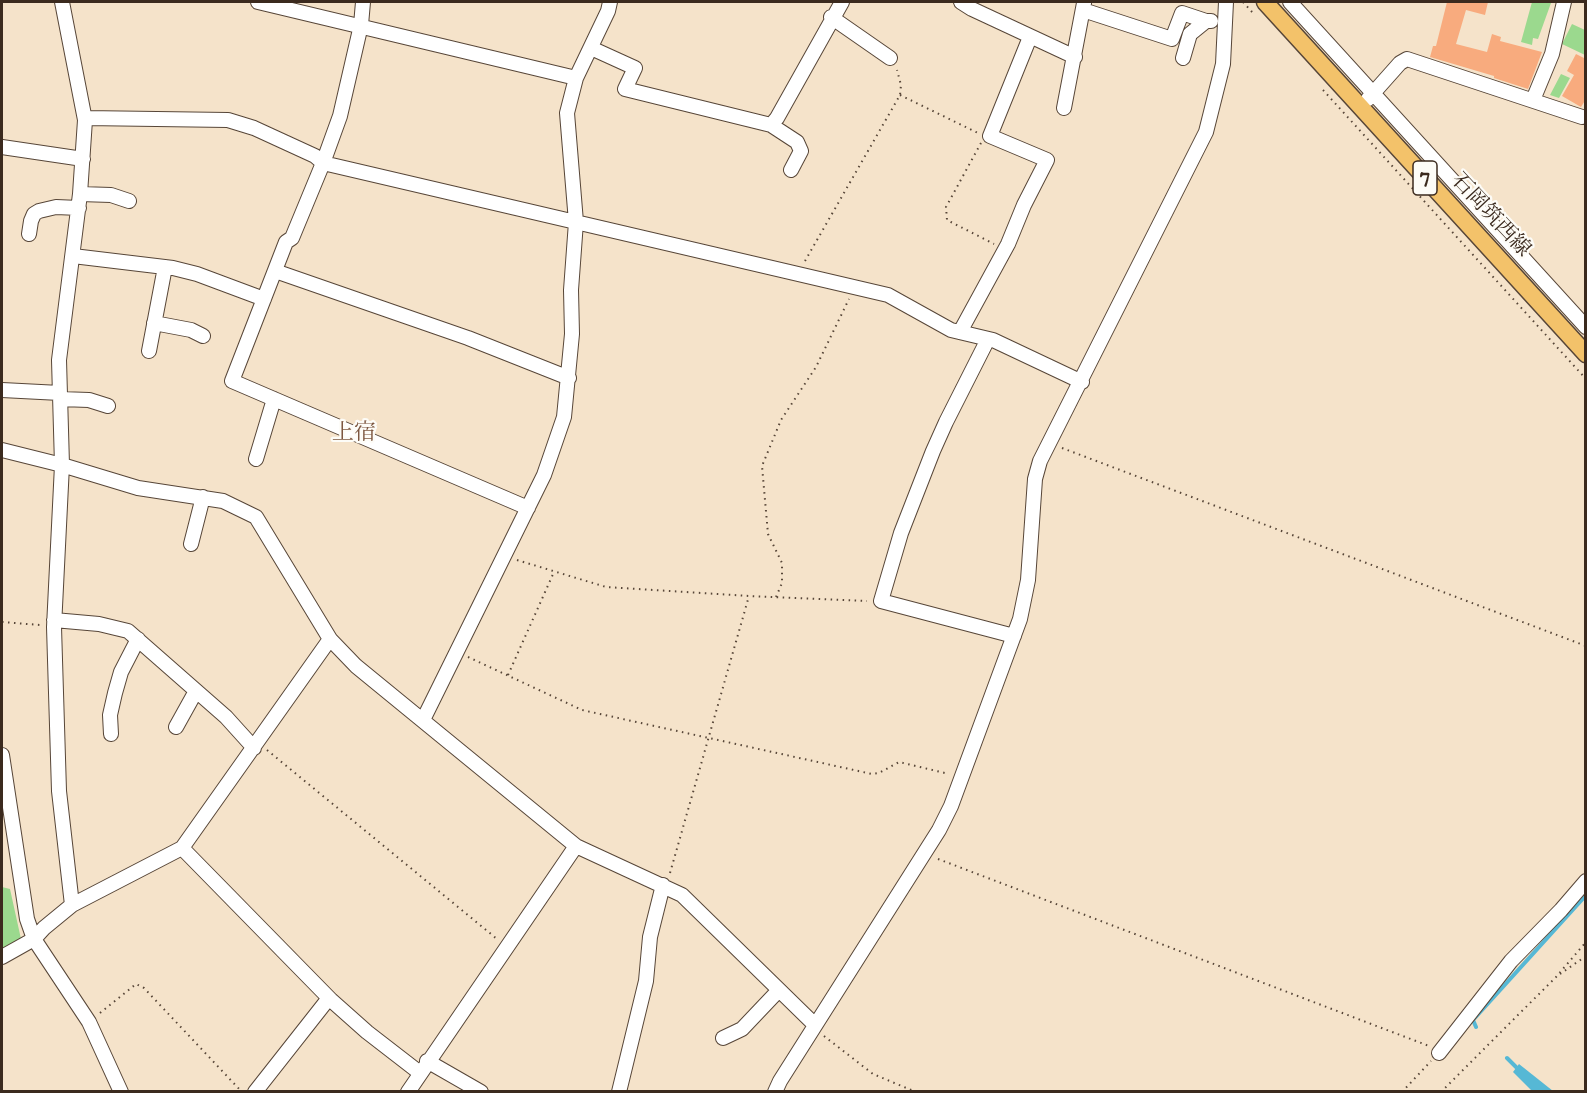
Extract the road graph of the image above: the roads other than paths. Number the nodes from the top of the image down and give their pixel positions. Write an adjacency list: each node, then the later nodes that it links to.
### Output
1 (62, 2): 27 (street)
2 (258, 2): 15 (street)
3 (363, 2): 15 (street)
4 (610, 2): 17 (street)
5 (842, 2): 12 (street)
6 (962, 2): 16 (street)
7 (1226, 2): 13 (street)
8 (1265, 2): 24 (main road, 石岡筑西線 / 7)
9 (1290, 2): 22 (street)
10 (1564, 2): 23 (street)
11 (1084, 6): 14 (street); 18 (street)
12 (831, 17): 19 (street); 28 (street)
13 (1225, 20): 14 (street); 49 (street)
14 (1206, 21): 20 (street)
15 (361, 25): 21 (street); 31 (street)
16 (1030, 37): 18 (street); 43 (street)
17 (591, 48): 21 (street); 28 (street)
18 (1075, 57): 25 (street)
19 (890, 58)
20 (1183, 58)
21 (576, 78): 35 (street)
22 (1372, 94): 23 (street); 24 (street); 42 (street)
23 (1533, 100): 26 (street)
24 (1359, 107): 47 (main road, 石岡筑西線 / 7)
25 (1064, 108)
26 (1582, 117)
27 (85, 118): 30 (street); 31 (street)
28 (771, 124): 32 (street)
29 (2, 147): 30 (street)
30 (83, 159): 33 (street)
31 (322, 163): 35 (street); 39 (street)
32 (791, 170)
33 (80, 201): 34 (street); 36 (street); 37 (street)
34 (129, 201)
35 (576, 222): 43 (street); 48 (street)
36 (29, 234)
37 (73, 256): 38 (street); 51 (street)
38 (165, 267): 40 (street); 41 (street)
39 (275, 271): 40 (street); 48 (street)
40 (264, 299): 52 (street)
41 (154, 323): 44 (street); 46 (street)
42 (1586, 327)
43 (960, 332): 45 (street)
44 (203, 336)
45 (988, 339): 49 (street); 61 (street)
46 (149, 351)
47 (1586, 354)
48 (569, 378): 58 (street)
49 (1082, 381): 61 (street)
50 (2, 390): 51 (street)
51 (60, 396): 53 (street); 56 (street)
52 (274, 399): 55 (street); 58 (street)
53 (108, 406)
54 (2, 450): 56 (street)
55 (256, 459)
56 (62, 465): 57 (street); 60 (street)
57 (203, 497): 59 (street); 63 (street)
58 (528, 508): 65 (street)
59 (191, 544)
60 (54, 624): 62 (street); 74 (street)
61 (1014, 636): 79 (street)
62 (138, 639): 64 (street); 67 (street)
63 (330, 639): 65 (street); 68 (street)
64 (196, 690): 66 (street); 68 (street)
65 (423, 720): 70 (street)
66 (177, 726)
67 (111, 734)
68 (256, 746): 71 (street)
69 (2, 755): 75 (street)
70 (576, 846): 73 (street); 82 (street)
71 (182, 848): 74 (street); 78 (street)
72 (1586, 881): 81 (street)
73 (664, 886): 77 (street); 87 (street)
74 (72, 904): 75 (street)
75 (34, 939): 76 (street); 83 (street)
76 (2, 957)
77 (779, 990): 79 (street); 80 (street)
78 (329, 998): 82 (street); 84 (street)
79 (815, 1025): 88 (street)
80 (723, 1038)
81 (1439, 1053)
82 (424, 1067): 85 (street); 86 (street)
83 (121, 1092)
84 (255, 1092)
85 (408, 1092)
86 (481, 1092)
87 (619, 1092)
88 (775, 1092)

